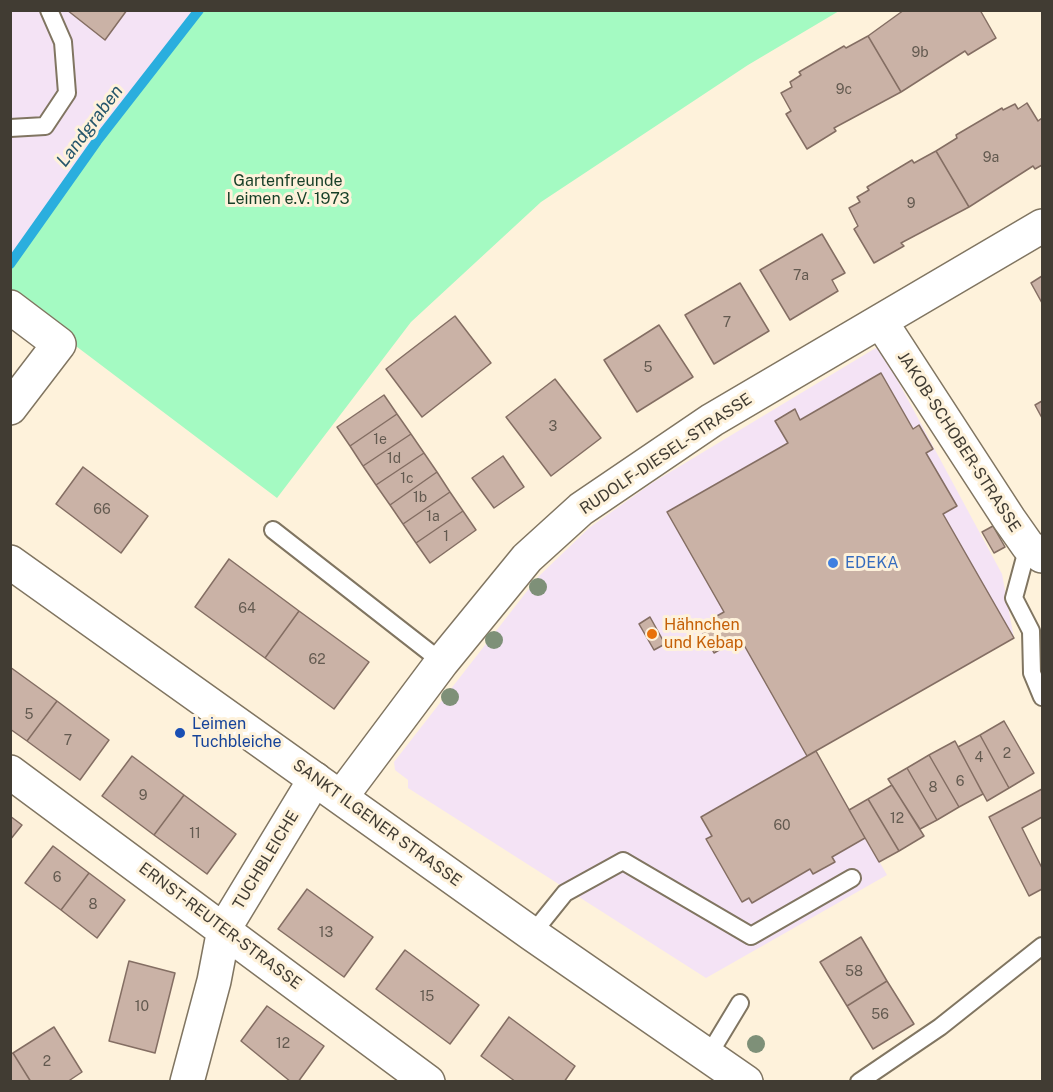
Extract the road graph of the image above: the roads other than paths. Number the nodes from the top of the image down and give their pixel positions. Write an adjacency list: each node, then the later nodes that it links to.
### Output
1 (50, 10): 2 (lane)
2 (10, 128)
3 (1042, 226): 5 (street, RUDOLF-DIESEL-STRASSE)
4 (10, 307): 6 (street)
5 (881, 322): 8 (street, JAKOB-SCHOBER-STRASSE); 10 (street, RUDOLF-DIESEL-STRASSE)
6 (10, 408)
7 (273, 530): 10 (lane)
8 (1035, 551): 11 (lane)
9 (10, 562): 13 (street, SANKT ILGENER STRASSE)
10 (442, 662): 13 (street, RUDOLF-DIESEL-STRASSE)
11 (1042, 696)
12 (10, 772): 15 (street, ERNST-REUTER-STRASSE)
13 (328, 788): 15 (street, TUCHBLEICHE); 16 (street, SANKT ILGENER STRASSE)
14 (852, 878): 16 (lane)
15 (224, 929): 20 (street, TUCHBLEICHE); 21 (street, ERNST-REUTER-STRASSE)
16 (532, 934): 19 (street, SANKT ILGENER STRASSE)
17 (1042, 946): 23 (lane)
18 (740, 1003): 19 (lane)
19 (708, 1056): 22 (street, SANKT ILGENER STRASSE)
20 (188, 1082)
21 (428, 1082)
22 (746, 1082)
23 (859, 1082)

